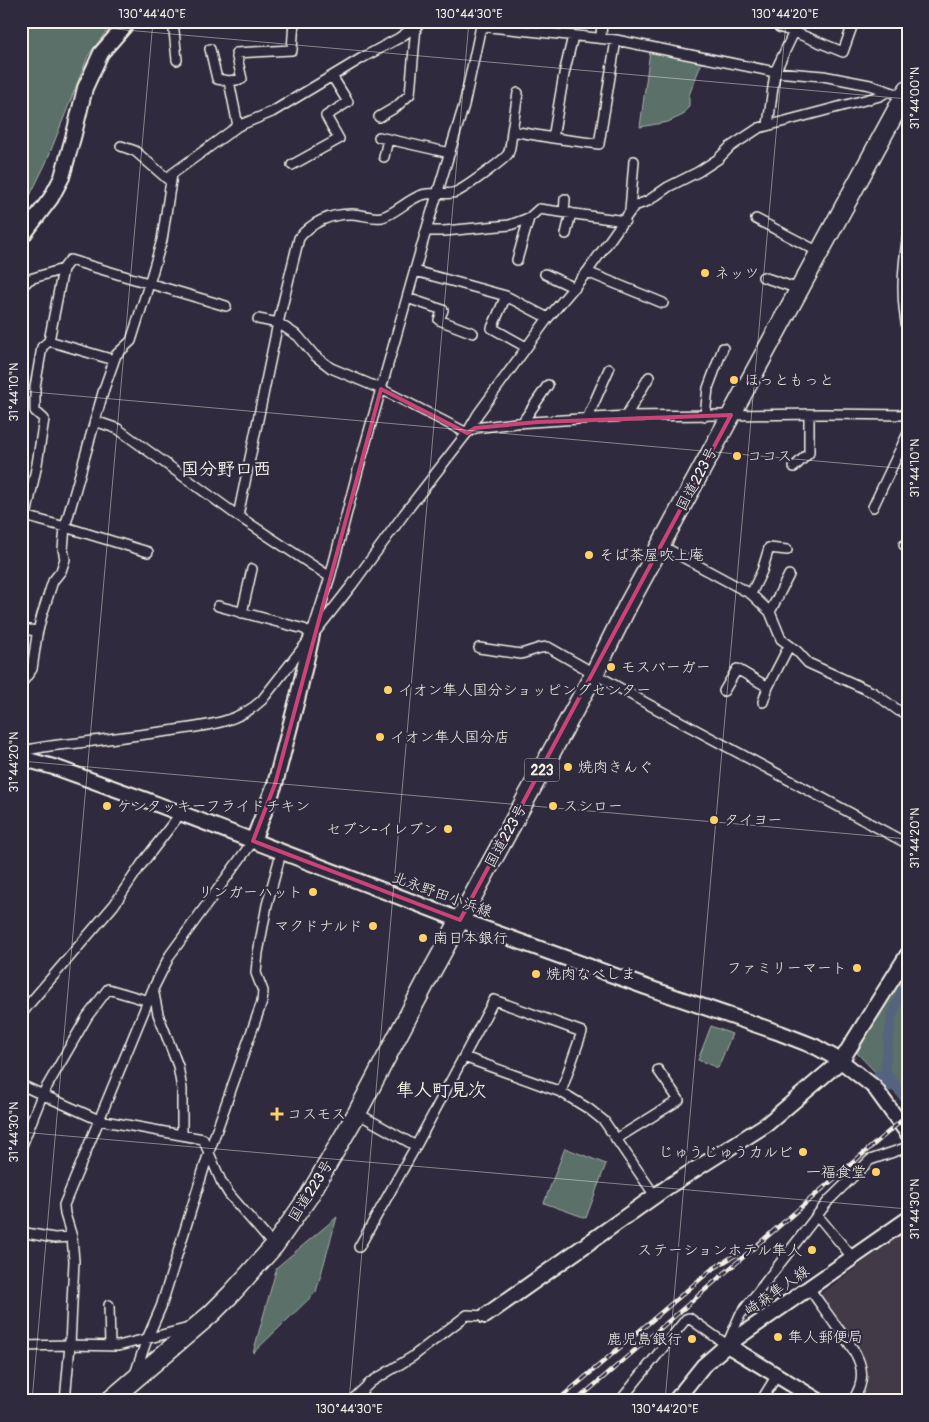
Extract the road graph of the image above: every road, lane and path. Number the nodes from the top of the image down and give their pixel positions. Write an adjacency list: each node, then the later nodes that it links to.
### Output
1 (129, 21): 41 (main road)
2 (173, 21): 14 (street)
3 (294, 21): 17 (street)
4 (602, 21): 11 (street)
5 (782, 21): 9 (street)
6 (854, 21): 9 (street)
7 (420, 24): 16 (street); 20 (street)
8 (481, 24): 10 (street); 26 (street)
9 (794, 32): 15 (street)
10 (573, 36): 11 (street); 24 (street)
11 (601, 37): 12 (street)
12 (616, 40): 15 (street); 24 (street)
13 (210, 48): 17 (street)
14 (177, 60)
15 (776, 72): 19 (street); 22 (street)
16 (332, 76): 21 (street); 29 (street)
17 (229, 81): 21 (street)
18 (518, 93): 23 (street)
19 (902, 93): 22 (street); 42 (highway, 国道223号 / 223)
20 (379, 117)
21 (238, 126): 30 (street)
22 (768, 126): 33 (street)
23 (512, 131): 24 (street); 31 (street)
24 (553, 138)
25 (121, 146): 30 (street)
26 (450, 153): 27 (street); 31 (street)
27 (384, 157)
28 (634, 161): 33 (street)
29 (292, 165)
30 (171, 182): 49 (street)
31 (438, 193): 38 (street); 59 (street)
32 (565, 199): 34 (street)
33 (630, 212): 37 (street)
34 (568, 213): 35 (street); 37 (street); 40 (street)
35 (528, 218): 38 (street); 43 (street)
36 (756, 219): 42 (street)
37 (624, 221): 46 (street)
38 (426, 230): 45 (street)
39 (908, 233): 60 (street)
40 (566, 234)
41 (21, 238)
42 (819, 252): 52 (highway, 国道223号 / 223)
43 (518, 260)
44 (63, 269): 49 (street); 50 (street); 62 (street)
45 (415, 271): 53 (street); 54 (street)
46 (587, 272): 51 (street); 55 (street)
47 (545, 274): 51 (street)
48 (763, 277): 52 (street)
49 (149, 284): 56 (street); 65 (street)
50 (21, 287)
51 (575, 288): 57 (street)
52 (799, 289): 71 (highway, 国道223号 / 223)
53 (506, 296): 57 (street); 63 (street)
54 (407, 298): 61 (street); 69 (street)
55 (663, 303)
56 (226, 306)
57 (548, 318): 63 (street)
58 (258, 319): 59 (street)
59 (278, 323): 69 (street); 84 (street)
60 (908, 332)
61 (473, 333)
62 (49, 342): 65 (street); 83 (street)
63 (526, 347): 79 (street)
64 (723, 348): 74 (street)
65 (114, 360): 76 (street)
66 (609, 369): 75 (street)
67 (649, 377): 73 (street)
68 (548, 385): 77 (street)
69 (381, 389): 79 (street); 91 (street)
70 (809, 414): 71 (street); 72 (street); 81 (street)
71 (731, 415): 74 (street); 86 (highway, 国道223号 / 223)
72 (908, 415)
73 (626, 416): 74 (street); 75 (street)
74 (705, 416)
75 (587, 419): 77 (street)
76 (95, 421): 84 (street); 85 (street)
77 (522, 423): 79 (street)
78 (908, 432): 80 (street)
79 (467, 433): 98 (street)
80 (903, 453): 82 (street)
81 (794, 467)
82 (873, 507)
83 (24, 516): 85 (street)
84 (238, 516): 91 (street)
85 (65, 527): 88 (street); 97 (street)
86 (662, 546): 92 (street); 101 (highway, 国道223号 / 223)
87 (787, 550): 92 (street)
88 (148, 552)
89 (252, 569): 95 (street)
90 (789, 575): 94 (street)
91 (330, 577): 98 (street)
92 (751, 594): 94 (street)
93 (218, 606): 95 (street)
94 (770, 612): 99 (street)
95 (242, 613): 98 (street)
96 (21, 629): 97 (street)
97 (38, 631): 102 (street)
98 (312, 635): 107 (street); 110 (main road)
99 (789, 646): 103 (street); 106 (street)
100 (479, 648): 101 (street)
101 (594, 674): 111 (street); 113 (highway, 国道223号 / 223)
102 (21, 684)
103 (768, 687): 104 (street); 105 (street)
104 (724, 691)
105 (763, 702)
106 (908, 715)
107 (21, 752)
108 (21, 758): 109 (main road, 北永野田小浜線)
109 (180, 814): 110 (main road, 北永野田小浜線); 117 (street)
110 (253, 841): 112 (main road, 北永野田小浜線); 115 (street)
111 (908, 844)
112 (281, 853): 113 (main road, 北永野田小浜線); 132 (street)
113 (460, 920): 119 (main road, 北永野田小浜線); 124 (highway, 国道223号 / 223)
114 (907, 957): 119 (main road)
115 (153, 989): 116 (street); 126 (street)
116 (149, 1001): 123 (street); 125 (street)
117 (21, 1015)
118 (464, 1057): 122 (street); 122 (street); 129 (street)
119 (841, 1061): 127 (main road, 北永野田小浜線); 133 (main road)
120 (658, 1070): 128 (street)
121 (21, 1085): 123 (street)
122 (561, 1092): 128 (street)
123 (42, 1095): 125 (street); 131 (street)
124 (357, 1113): 129 (street); 138 (highway, 国道223号 / 223)
125 (99, 1120): 126 (street); 137 (street)
126 (182, 1134): 132 (street)
127 (908, 1134)
128 (616, 1139): 133 (street)
129 (416, 1146): 139 (street)
130 (908, 1147): 134 (street)
131 (21, 1148)
132 (209, 1152): 138 (street); 145 (street)
133 (655, 1196): 143 (main road)
134 (818, 1215): 140 (street); 147 (street)
135 (908, 1219): 140 (main road, 崎森隼人線)
136 (21, 1232): 137 (street)
137 (72, 1237): 146 (street)
138 (274, 1246): 144 (highway, 国道223号 / 223)
139 (359, 1247)
140 (853, 1258): 141 (main road, 崎森隼人線)
141 (809, 1288): 147 (main road, 崎森隼人線); 160 (street)
142 (109, 1304): 149 (street)
143 (485, 1316): 155 (street)
144 (194, 1327): 145 (street); 151 (highway, 国道223号 / 223)
145 (147, 1339): 149 (street); 151 (street)
146 (70, 1345): 148 (street); 149 (street); 152 (street)
147 (727, 1345): 150 (main road); 156 (street); 157 (main road, 崎森隼人線)
148 (21, 1346)
149 (110, 1346)
150 (777, 1375): 158 (street); 159 (main road)
151 (132, 1382): 153 (highway, 国道223号 / 223); 154 (street)
152 (65, 1401)
153 (108, 1401)
154 (126, 1401)
155 (351, 1401)
156 (620, 1401)
157 (675, 1401)
158 (761, 1401)
159 (819, 1401)
160 (852, 1401)

